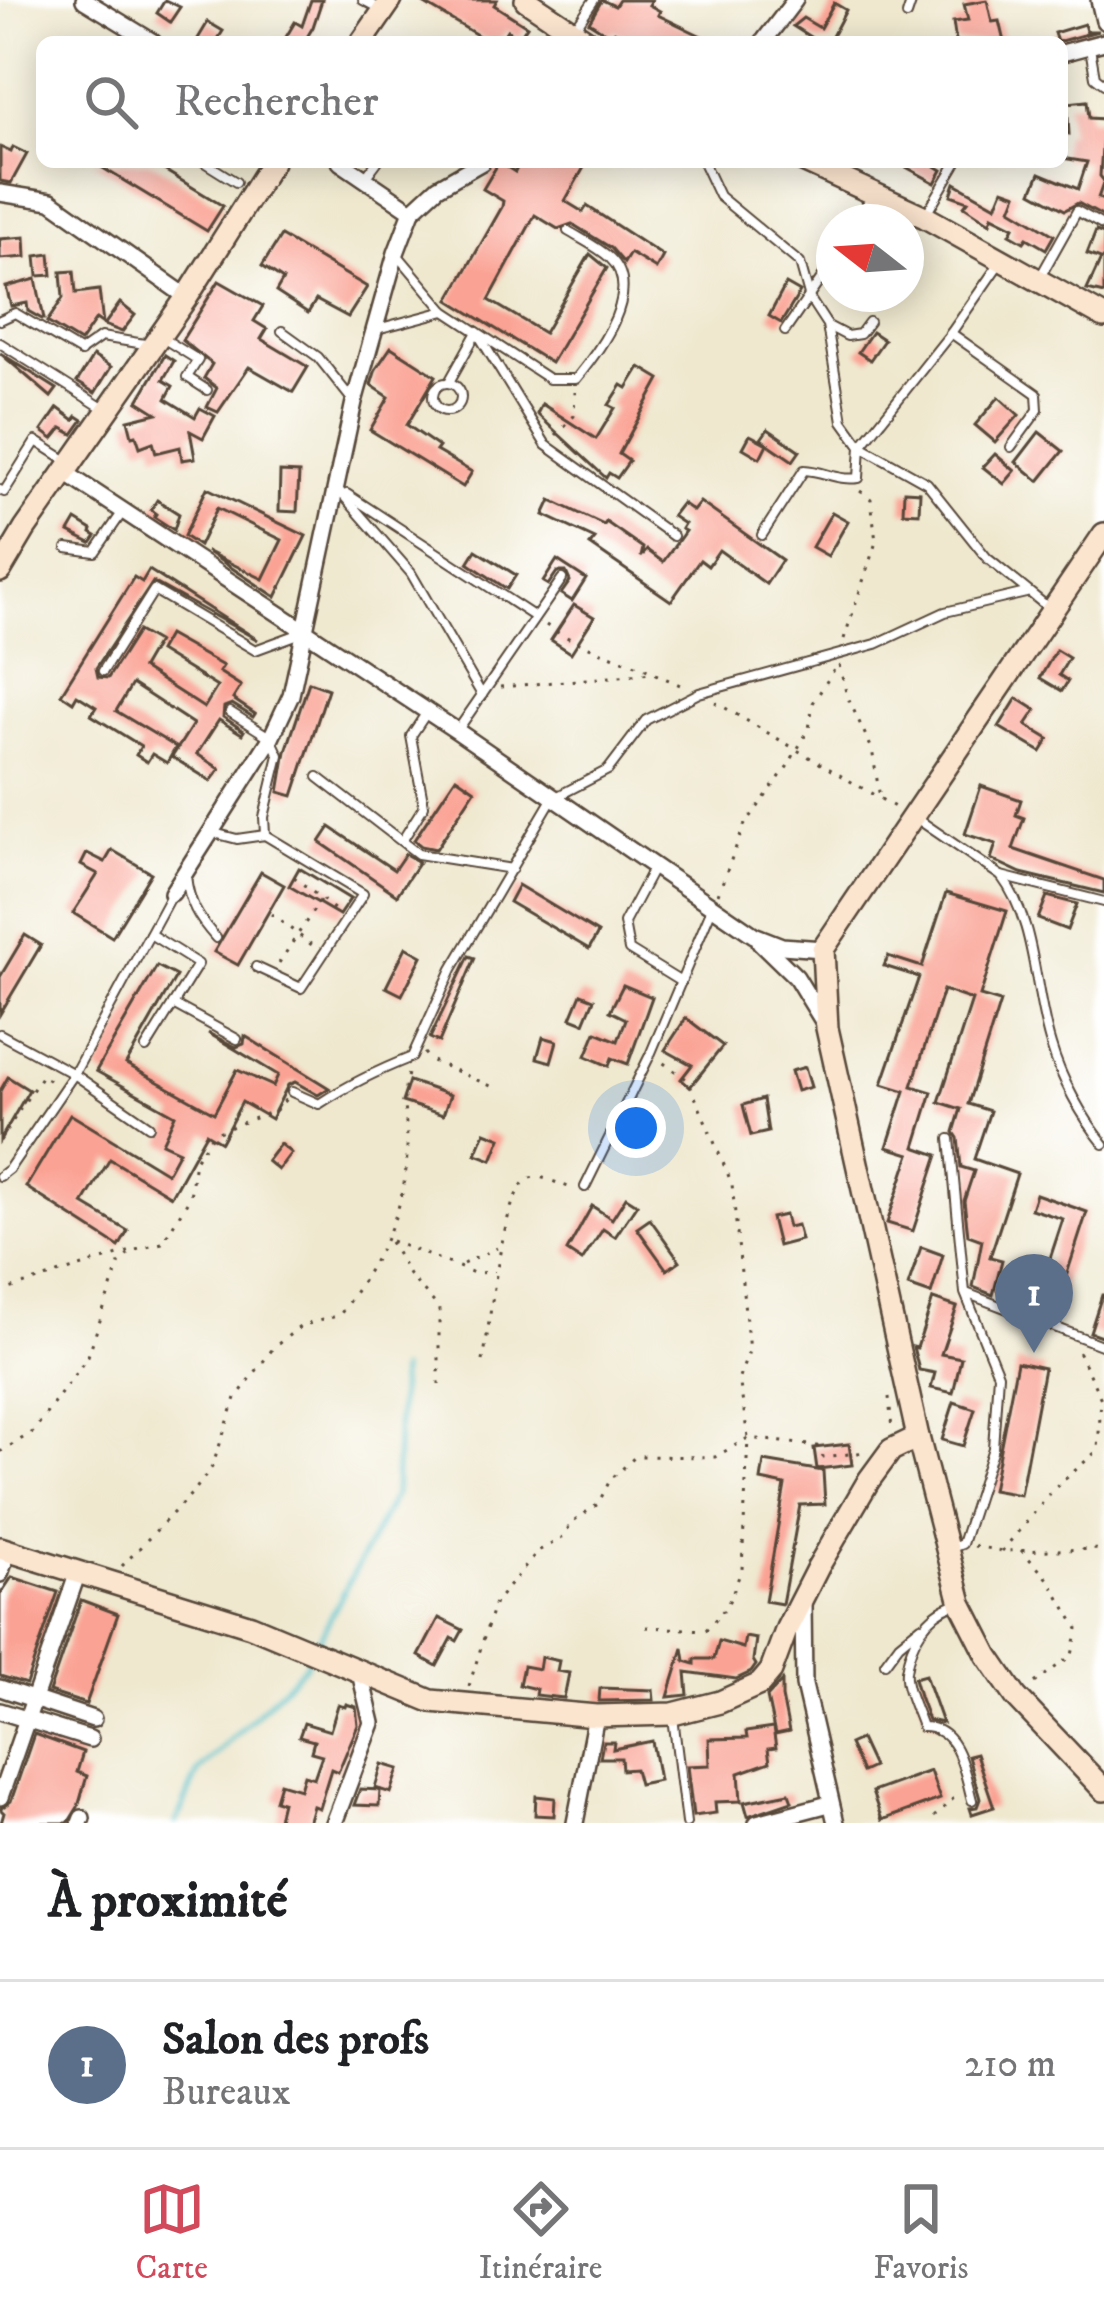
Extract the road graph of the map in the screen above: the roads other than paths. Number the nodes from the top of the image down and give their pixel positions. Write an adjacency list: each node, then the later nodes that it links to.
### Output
1 (84, 0): 11 (street)
2 (113, 0): 11 (lane)
3 (526, 0): 14 (street)
4 (594, 0): 15 (lane)
5 (795, 0): 16 (street)
6 (911, 0): 9 (lane)
7 (1099, 0): 10 (street)
8 (379, 4): 13 (street)
9 (908, 15)
10 (1104, 21)
11 (120, 23): 12 (street)
12 (143, 36)
13 (365, 36)
14 (579, 36)
15 (580, 36)
16 (768, 36)
17 (1097, 44): 18 (lane)
18 (1104, 84)
19 (214, 168): 28 (lane)
20 (268, 168): 40 (street)
21 (349, 168): 27 (street)
22 (372, 168): 27 (lane)
23 (461, 168): 32 (street)
24 (706, 168): 41 (lane)
25 (819, 168): 29 (street)
26 (954, 168): 33 (lane)
27 (364, 178): 32 (street)
28 (236, 182)
29 (874, 192): 31 (lane); 33 (street)
30 (0, 193): 40 (street)
31 (867, 204)
32 (412, 211): 36 (street)
33 (925, 218): 37 (street)
34 (1104, 226): 38 (lane)
35 (568, 231): 50 (lane)
36 (396, 253): 42 (lane); 47 (street)
37 (1001, 259): 38 (street); 51 (lane)
38 (1038, 280): 43 (street)
39 (816, 289): 41 (lane)
40 (187, 296): 52 (street)
41 (810, 299): 46 (lane); 49 (lane)
42 (445, 311): 47 (lane); 50 (lane)
43 (1104, 317)
44 (0, 320): 52 (lane)
45 (869, 322): 46 (lane)
46 (827, 325): 58 (lane)
47 (372, 330): 56 (street)
48 (282, 331): 56 (lane)
49 (785, 331)
50 (477, 332): 54 (lane); 66 (lane)
51 (951, 333): 58 (lane); 59 (lane)
52 (156, 341): 55 (lane); 57 (street)
53 (0, 343): 57 (lane)
54 (449, 382)
55 (207, 390)
56 (354, 402): 61 (street)
57 (107, 411): 60 (street)
58 (861, 446): 65 (lane); 70 (lane)
59 (1011, 447)
60 (67, 468): 62 (lane); 63 (street); 68 (street)
61 (336, 487): 72 (lane); 73 (street); 75 (lane)
62 (0, 490)
63 (122, 513): 67 (lane); 73 (street)
64 (1104, 534): 71 (street)
65 (762, 535)
66 (673, 536)
67 (67, 548)
68 (0, 571)
69 (562, 579): 72 (lane)
70 (1026, 593): 71 (lane); 81 (lane)
71 (1052, 610): 82 (street)
72 (535, 617): 75 (lane)
73 (305, 632): 74 (lane); 77 (street); 79 (street)
74 (103, 671)
75 (482, 695): 78 (lane)
76 (230, 712): 79 (lane)
77 (427, 712): 78 (street); 85 (lane)
78 (457, 731): 81 (street)
79 (271, 738): 83 (street); 84 (lane)
80 (318, 777): 85 (lane)
81 (552, 799): 86 (street); 88 (lane)
82 (914, 817): 89 (lane); 96 (street)
83 (210, 832): 84 (lane); 87 (street)
84 (265, 835): 97 (lane)
85 (402, 841): 88 (lane)
86 (656, 865): 92 (street); 98 (lane)
87 (185, 869): 90 (street); 95 (lane)
88 (512, 869): 105 (lane)
89 (1000, 875): 91 (lane); 108 (lane)
90 (172, 893): 93 (lane)
91 (1104, 902)
92 (712, 908): 94 (street); 98 (lane)
93 (150, 934): 99 (lane); 104 (lane)
94 (754, 935): 96 (street); 100 (street)
95 (216, 938)
96 (823, 949): 100 (street)
97 (256, 967)
98 (681, 982): 110 (lane)
99 (173, 1004): 102 (lane); 103 (lane)
100 (827, 1028): 113 (street)
101 (0, 1034): 104 (lane)
102 (237, 1039)
103 (146, 1048)
104 (74, 1074): 106 (lane); 109 (lane)
105 (292, 1092)
106 (149, 1126)
107 (950, 1139): 111 (lane)
108 (1104, 1144)
109 (0, 1176)
110 (584, 1187)
111 (965, 1292): 112 (lane); 114 (lane)
112 (1104, 1346)
113 (918, 1437): 114 (street); 118 (street)
114 (954, 1547): 119 (street)
115 (4, 1549): 116 (street); 117 (street)
116 (78, 1572): 122 (street); 124 (street)
117 (0, 1574)
118 (804, 1595): 126 (street); 134 (street)
119 (961, 1603): 120 (lane); 131 (street)
120 (923, 1625): 121 (lane); 133 (lane)
121 (885, 1664)
122 (360, 1673): 127 (street); 135 (street)
123 (0, 1688): 124 (street)
124 (34, 1699): 128 (street); 129 (street)
125 (0, 1711): 129 (street)
126 (673, 1714): 127 (street); 137 (lane)
127 (596, 1716): 136 (street)
128 (93, 1718)
129 (27, 1719): 130 (street); 132 (street)
130 (90, 1739)
131 (1104, 1790)
132 (0, 1797)
133 (972, 1800)
134 (829, 1804): 138 (street); 139 (street)
135 (334, 1823)
136 (575, 1823)
137 (686, 1823)
138 (757, 1823)
139 (836, 1823)

